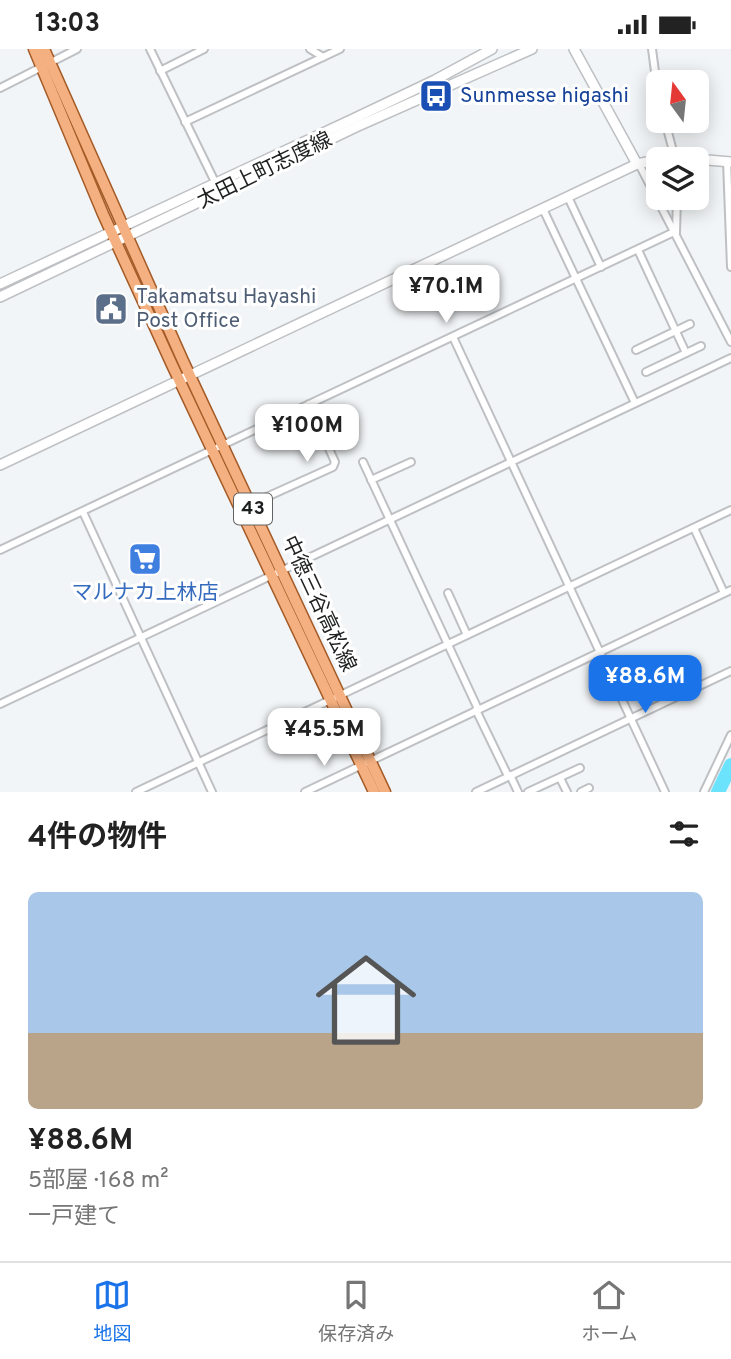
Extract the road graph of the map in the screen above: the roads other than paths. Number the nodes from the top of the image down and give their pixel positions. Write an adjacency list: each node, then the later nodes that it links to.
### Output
1 (34, 49): 13 (main road, 中徳三谷高松線 / 43)
2 (44, 49): 13 (main road, 中徳三谷高松線 / 43)
3 (77, 49): 13 (street)
4 (150, 49): 15 (street)
5 (204, 49): 15 (street)
6 (310, 49): 12 (street)
7 (340, 49): 12 (street)
8 (492, 49): 22 (main road, 太田上町志度線)
9 (531, 49): 31 (main road, 太田上町志度線)
10 (575, 49): 21 (main road)
11 (652, 49): 14 (street)
12 (323, 57): 17 (street)
13 (45, 65): 16 (street); 28 (main road, 中徳三谷高松線 / 43); 29 (main road, 中徳三谷高松線 / 43)
14 (655, 70)
15 (160, 71): 17 (street)
16 (0, 88)
17 (185, 122): 22 (street)
18 (709, 161): 19 (main road)
19 (729, 162): 24 (street)
20 (646, 163): 21 (main road)
21 (638, 164): 23 (main road); 30 (street)
22 (216, 184): 28 (main road, 太田上町志度線)
23 (568, 197): 25 (main road); 35 (street)
24 (730, 197): 27 (street)
25 (543, 209): 37 (street); 49 (main road)
26 (676, 210): 30 (street)
27 (730, 220): 33 (street)
28 (124, 225): 29 (main road, 太田上町志度線); 31 (main road, 中徳三谷高松線 / 43)
29 (111, 231): 32 (main road, 中徳三谷高松線 / 43); 38 (main road, 太田上町志度線)
30 (675, 234): 34 (street); 43 (street)
31 (129, 237): 32 (main road, 太田上町志度線); 49 (main road, 中徳三谷高松線 / 43)
32 (116, 243): 39 (main road, 太田上町志度線); 50 (main road, 中徳三谷高松線 / 43)
33 (730, 243): 36 (street)
34 (638, 250): 35 (street); 41 (street)
35 (601, 267): 37 (street)
36 (731, 267)
37 (576, 279): 42 (street); 51 (street)
38 (0, 284)
39 (0, 297)
40 (690, 324): 41 (street)
41 (676, 332): 45 (street); 46 (street)
42 (453, 337): 52 (street); 57 (street)
43 (731, 342)
44 (701, 347): 46 (street)
45 (636, 350)
46 (686, 353): 48 (street)
47 (731, 358): 51 (street)
48 (646, 372)
49 (191, 377): 50 (main road); 53 (main road, 中徳三谷高松線 / 43)
50 (180, 382): 54 (main road, 中徳三谷高松線 / 43); 58 (main road)
51 (635, 403): 57 (street)
52 (309, 404): 53 (street); 60 (street)
53 (223, 445): 54 (street); 60 (main road, 中徳三谷高松線 / 43)
54 (212, 450): 62 (street); 66 (main road, 中徳三谷高松線 / 43)
55 (363, 462): 59 (street)
56 (411, 462): 59 (street)
57 (511, 462): 63 (street); 67 (street)
58 (0, 465)
59 (371, 480): 63 (street)
60 (251, 505): 66 (main road, 中徳三谷高松線 / 43)
61 (731, 510): 64 (street)
62 (83, 512): 65 (street); 72 (street)
63 (389, 520): 66 (street); 73 (street)
64 (694, 528): 67 (street); 70 (street)
65 (0, 550)
66 (276, 572): 72 (street); 76 (main road, 中徳三谷高松線 / 43)
67 (570, 587): 71 (street); 74 (street)
68 (731, 590): 70 (street)
69 (447, 593): 71 (street)
70 (724, 593): 74 (street)
71 (467, 635): 73 (street)
72 (141, 638): 77 (street); 82 (street)
73 (448, 644): 76 (street); 78 (street)
74 (600, 651): 78 (street); 79 (street)
75 (731, 671): 79 (street)
76 (335, 696): 81 (main road, 中徳三谷高松線 / 43); 82 (street)
77 (0, 704)
78 (477, 709): 81 (street); 84 (street)
79 (632, 718): 84 (street); 98 (street)
80 (731, 735): 87 (street)
81 (366, 762): 90 (street); 91 (main road, 中徳三谷高松線 / 43); 92 (main road, 中徳三谷高松線 / 43)
82 (199, 763): 88 (street); 89 (street)
83 (580, 768): 85 (street)
84 (509, 775): 93 (street); 94 (street)
85 (560, 778): 95 (street); 96 (street)
86 (589, 788): 97 (street)
87 (707, 791)
88 (135, 792)
89 (212, 792)
90 (305, 792)
91 (374, 792)
92 (385, 792)
93 (476, 792)
94 (518, 792)
95 (528, 792)
96 (566, 792)
97 (581, 792)
98 (665, 792)

